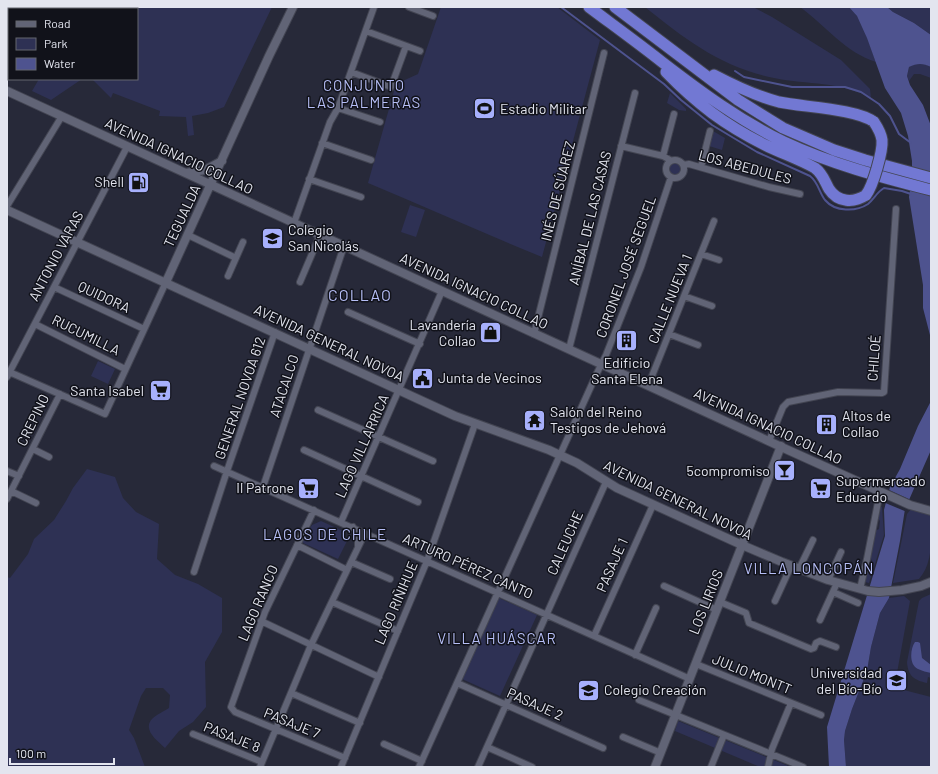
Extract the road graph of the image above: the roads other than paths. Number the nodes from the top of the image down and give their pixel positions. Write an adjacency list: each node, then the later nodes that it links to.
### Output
1 (293, 7): 27 (main road, TEGUALDA)
2 (374, 7): 7 (street)
3 (409, 7): 6 (street)
4 (589, 7): 9 (highway)
5 (615, 7): 12 (highway)
6 (433, 16)
7 (366, 31): 8 (street); 13 (street)
8 (406, 46): 10 (street); 13 (street)
9 (644, 48): 12 (highway, bridge); 35 (highway)
10 (420, 51)
11 (604, 53): 62 (street, INÉS DE SÚAREZ)
12 (680, 56): 32 (highway)
13 (351, 72): 16 (street)
14 (7, 91): 18 (main road, AVENIDA IGNACIO COLLAO)
15 (635, 93): 22 (street, ANÍBAL DE LAS CASAS)
16 (338, 108): 19 (street); 21 (street)
17 (674, 114): 24 (street)
18 (62, 116): 23 (main road, AVENIDA IGNACIO COLLAO); 38 (street)
19 (380, 122)
20 (710, 131): 29 (street)
21 (322, 143): 25 (street); 33 (street)
22 (621, 146): 24 (street); 67 (street, ANÍBAL DE LAS CASAS)
23 (127, 147): 30 (main road, AVENIDA IGNACIO COLLAO); 45 (street, ANTONIO VARAS)
24 (663, 156): 26 (street)
25 (371, 160)
26 (670, 160): 28 (street); 31 (street)
27 (222, 161): 30 (main road); 34 (main road, TEGUALDA)
28 (683, 165): 29 (street, LOS ABEDULES); 31 (street)
29 (701, 167): 36 (street, LOS ABEDULES)
30 (185, 173): 34 (main road, AVENIDA IGNACIO COLLAO)
31 (671, 177): 68 (street, CORONEL JOSÉ SEGUEL)
32 (931, 178)
33 (310, 179): 37 (street); 42 (street)
34 (211, 185): 42 (main road, AVENIDA IGNACIO COLLAO); 43 (main road, TEGUALDA)
35 (931, 190)
36 (800, 194)
37 (361, 197)
38 (7, 206)
39 (896, 209): 77 (street, CHILOÉ)
40 (7, 210): 45 (main road, AVENIDA GENERAL NOVOA)
41 (714, 221): 48 (street, CALLE NUEVA 1)
42 (294, 223): 44 (main road, AVENIDA IGNACIO COLLAO)
43 (188, 235): 49 (street); 52 (main road, TEGUALDA)
44 (320, 235): 47 (main road, AVENIDA IGNACIO COLLAO); 53 (street)
45 (78, 241): 52 (main road, AVENIDA GENERAL NOVOA); 54 (street, ANTONIO VARAS)
46 (243, 242): 49 (street)
47 (344, 246): 55 (main road, AVENIDA IGNACIO COLLAO); 66 (street, ATACALCO)
48 (701, 254): 50 (street); 56 (street, CALLE NUEVA 1)
49 (236, 258): 51 (street)
50 (719, 260)
51 (228, 276)
52 (166, 282): 60 (street, TEGUALDA); 61 (main road, AVENIDA GENERAL NOVOA)
53 (300, 282)
54 (54, 287): 59 (street, ANTONIO VARAS); 60 (street, QUIDORA)
55 (442, 291): 62 (main road, AVENIDA IGNACIO COLLAO); 64 (street, LAGO VILLARRICA)
56 (684, 296): 57 (street); 63 (street, CALLE NUEVA 1)
57 (712, 306)
58 (348, 312): 64 (street)
59 (35, 324): 69 (street, RUCUMILLA); 70 (street, ANTONIO VARAS)
60 (144, 329): 69 (street, TEGUALDA)
61 (276, 332): 66 (main road, AVENIDA GENERAL NOVOA); 86 (street, GENERAL NOVOA 612)
62 (534, 334): 67 (main road, AVENIDA IGNACIO COLLAO)
63 (669, 334): 65 (street); 71 (street, CALLE NUEVA 1)
64 (420, 344): 72 (street, LAGO VILLARRICA)
65 (698, 345)
66 (309, 348): 72 (main road, AVENIDA GENERAL NOVOA); 90 (street, ATACALCO)
67 (569, 350): 68 (main road, AVENIDA IGNACIO COLLAO)
68 (601, 364): 71 (main road, AVENIDA IGNACIO COLLAO); 81 (street, CORONEL JOSÉ SEGUEL)
69 (126, 369): 73 (street, TEGUALDA)
70 (8, 374): 73 (street)
71 (648, 386): 77 (main road, AVENIDA IGNACIO COLLAO)
72 (400, 390): 75 (main road, AVENIDA GENERAL NOVOA); 76 (street, LAGO VILLARRICA)
73 (60, 394): 79 (street, CREPINO)
74 (318, 410): 76 (street)
75 (475, 424): 81 (main road, AVENIDA GENERAL NOVOA); 106 (street, LAGO RIÑIHUE)
76 (379, 436): 83 (street); 88 (street, LAGO VILLARRICA)
77 (768, 441): 78 (main road, AVENIDA IGNACIO COLLAO)
78 (781, 446): 91 (main road, AVENIDA IGNACIO COLLAO); 103 (main road, LOS LIRIOS)
79 (32, 449): 82 (street); 87 (street, CREPINO)
80 (304, 450): 88 (street)
81 (560, 454): 89 (main road, AVENIDA GENERAL NOVOA); 117 (street, CORONEL JOSÉ SEGUEL)
82 (49, 457)
83 (433, 461)
84 (214, 466): 86 (street, ARTURO PÉREZ CANTO)
85 (7, 471): 87 (street)
86 (227, 471): 90 (street, ARTURO PÉREZ CANTO); 110 (street, GENERAL NOVOA 612)
87 (18, 476): 92 (street, CREPINO)
88 (361, 476): 93 (street); 98 (street, LAGO VILLARRICA)
89 (606, 482): 95 (main road, AVENIDA GENERAL NOVOA); 124 (street, CALEUCHE)
90 (263, 487): 96 (street, ARTURO PÉREZ CANTO)
91 (882, 495): 97 (main road, AVENIDA IGNACIO COLLAO); 116 (street)
92 (8, 496): 94 (street)
93 (418, 502)
94 (36, 503)
95 (652, 505): 103 (main road, AVENIDA GENERAL NOVOA); 128 (street, PASAJE 1)
96 (314, 510): 98 (street, ARTURO PÉREZ CANTO); 102 (street, LAGO RANCO)
97 (931, 511)
98 (341, 522): 99 (street, ARTURO PÉREZ CANTO)
99 (353, 527): 100 (street, ARTURO PÉREZ CANTO); 104 (street)
100 (365, 533): 104 (street); 106 (street, ARTURO PÉREZ CANTO)
101 (813, 540): 108 (street)
102 (297, 545): 109 (street); 126 (street, LAGO RANCO)
103 (742, 546): 108 (main road, AVENIDA GENERAL NOVOA); 122 (main road, LOS LIRIOS)
104 (358, 548): 107 (street)
105 (841, 552): 112 (street)
106 (427, 560): 117 (street, ARTURO PÉREZ CANTO); 127 (street, LAGO RIÑIHUE)
107 (351, 562): 109 (street); 111 (street)
108 (795, 567): 112 (main road, AVENIDA GENERAL NOVOA); 119 (street)
109 (347, 570): 120 (street)
110 (194, 572)
111 (390, 579)
112 (828, 580): 114 (main road, AVENIDA GENERAL NOVOA)
113 (931, 582): 116 (main road, AVENIDA GENERAL NOVOA)
114 (837, 583): 116 (main road, AVENIDA GENERAL NOVOA); 118 (street)
115 (664, 586): 122 (street)
116 (862, 589)
117 (498, 592): 124 (street, ARTURO PÉREZ CANTO); 135 (street, CORONEL JOSÉ SEGUEL)
118 (833, 592): 121 (street); 125 (street)
119 (775, 601)
120 (332, 602): 127 (street); 129 (street)
121 (858, 603)
122 (719, 606): 130 (street); 132 (main road, LOS LIRIOS)
123 (656, 608): 131 (street)
124 (546, 614): 128 (street, ARTURO PÉREZ CANTO); 139 (street, CALEUCHE)
125 (820, 620)
126 (261, 621): 129 (street); 140 (street, LAGO RANCO)
127 (398, 631): 133 (street, LAGO RIÑIHUE)
128 (594, 636): 131 (street, ARTURO PÉREZ CANTO)
129 (311, 645): 133 (street); 136 (street)
130 (836, 647)
131 (635, 655): 134 (street, ARTURO PÉREZ CANTO)
132 (696, 664): 134 (main road, LOS LIRIOS); 138 (street, JULIO MONTT)
133 (379, 677): 143 (street, LAGO RIÑIHUE)
134 (690, 679): 141 (main road, LOS LIRIOS)
135 (457, 683): 139 (street, PASAJE 2); 154 (street, CORONEL JOSÉ SEGUEL)
136 (290, 693): 143 (street); 144 (street)
137 (639, 700): 141 (street)
138 (791, 703): 142 (street, JULIO MONTT); 152 (street)
139 (506, 704): 149 (street, CALEUCHE); 150 (street, PASAJE 2)
140 (232, 709): 144 (street, PASAJE 7)
141 (676, 715): 146 (street); 151 (main road, LOS LIRIOS)
142 (821, 715)
143 (360, 723): 153 (street, LAGO RIÑIHUE)
144 (276, 729): 153 (street, PASAJE 7); 155 (street)
145 (193, 734): 155 (street, PASAJE 8)
146 (724, 735): 152 (street); 161 (street)
147 (623, 737): 151 (street)
148 (384, 744): 154 (street)
149 (487, 747): 158 (street, CALEUCHE); 159 (street)
150 (603, 748)
151 (661, 753): 160 (main road, LOS LIRIOS)
152 (771, 754): 162 (street); 163 (street)
153 (345, 758): 156 (street, LAGO RIÑIHUE)
154 (422, 761): 157 (street, CORONEL JOSÉ SEGUEL)
155 (261, 765)
156 (341, 767)
157 (419, 767)
158 (478, 767)
159 (532, 767)
160 (655, 767)
161 (711, 767)
162 (768, 767)
163 (803, 767)

